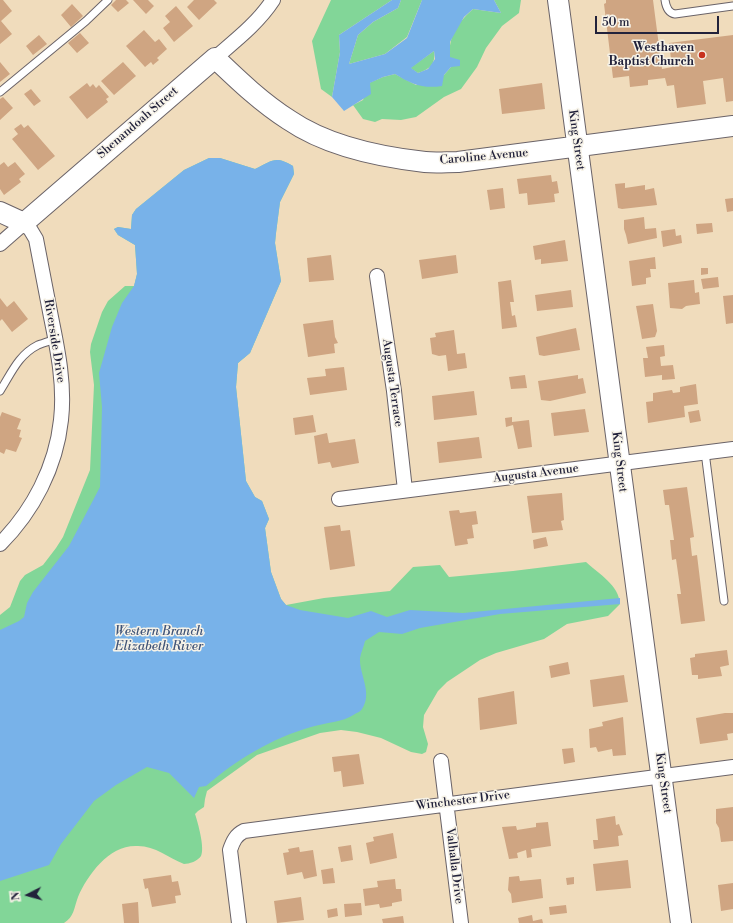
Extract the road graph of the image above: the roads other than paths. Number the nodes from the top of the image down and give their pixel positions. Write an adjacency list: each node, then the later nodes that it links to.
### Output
1 (108, 0): 7 (lane)
2 (273, 0): 6 (street, Shenandoah Street)
3 (558, 0): 9 (street, King Street)
4 (665, 0): 5 (lane)
5 (733, 6)
6 (215, 58): 9 (street, Caroline Avenue); 11 (street, Shenandoah Street)
7 (0, 92)
8 (733, 126): 9 (street, Caroline Avenue)
9 (577, 147): 18 (street, King Street)
10 (0, 212): 11 (street)
11 (24, 223): 12 (street, Shenandoah Street); 14 (street, Riverside Drive)
12 (0, 244)
13 (377, 276): 19 (street, Augusta Terrace)
14 (56, 339): 15 (lane); 21 (street, Riverside Drive)
15 (0, 392)
16 (733, 449): 17 (street, Augusta Avenue)
17 (705, 452): 18 (street, Augusta Avenue); 22 (lane)
18 (619, 463): 19 (street, Augusta Avenue); 25 (street, King Street)
19 (405, 490): 20 (street, Augusta Avenue)
20 (339, 499)
21 (0, 544)
22 (724, 601)
23 (441, 761): 26 (street, Valhalla Drive)
24 (733, 766): 25 (street, Winchester Drive)
25 (662, 776): 26 (street, Winchester Drive); 29 (street, King Street)
26 (446, 803): 27 (street, Winchester Drive); 28 (street, Valhalla Drive)
27 (239, 923)
28 (462, 923)
29 (681, 923)

